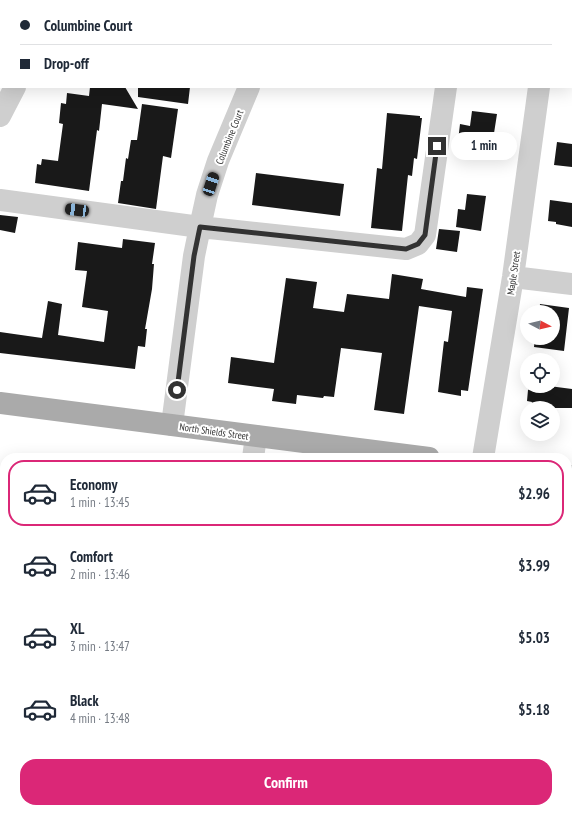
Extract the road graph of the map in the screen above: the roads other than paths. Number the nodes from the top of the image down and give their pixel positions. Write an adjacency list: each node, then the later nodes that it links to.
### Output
1 (15, 88): 5 (street)
2 (249, 88): 7 (street, Columbine Court)
3 (446, 88): 7 (street)
4 (539, 88): 8 (street, Maple Street)
5 (0, 116)
6 (0, 200): 7 (street)
7 (200, 227): 11 (street, Columbine Court)
8 (512, 277): 9 (street); 15 (street, Maple Street)
9 (572, 284)
10 (0, 402): 11 (main road, North Shields Street)
11 (172, 425): 12 (main road, North Shields Street)
12 (256, 436): 13 (street); 14 (main road, North Shields Street)
13 (254, 453)
14 (390, 453)
15 (484, 453)

